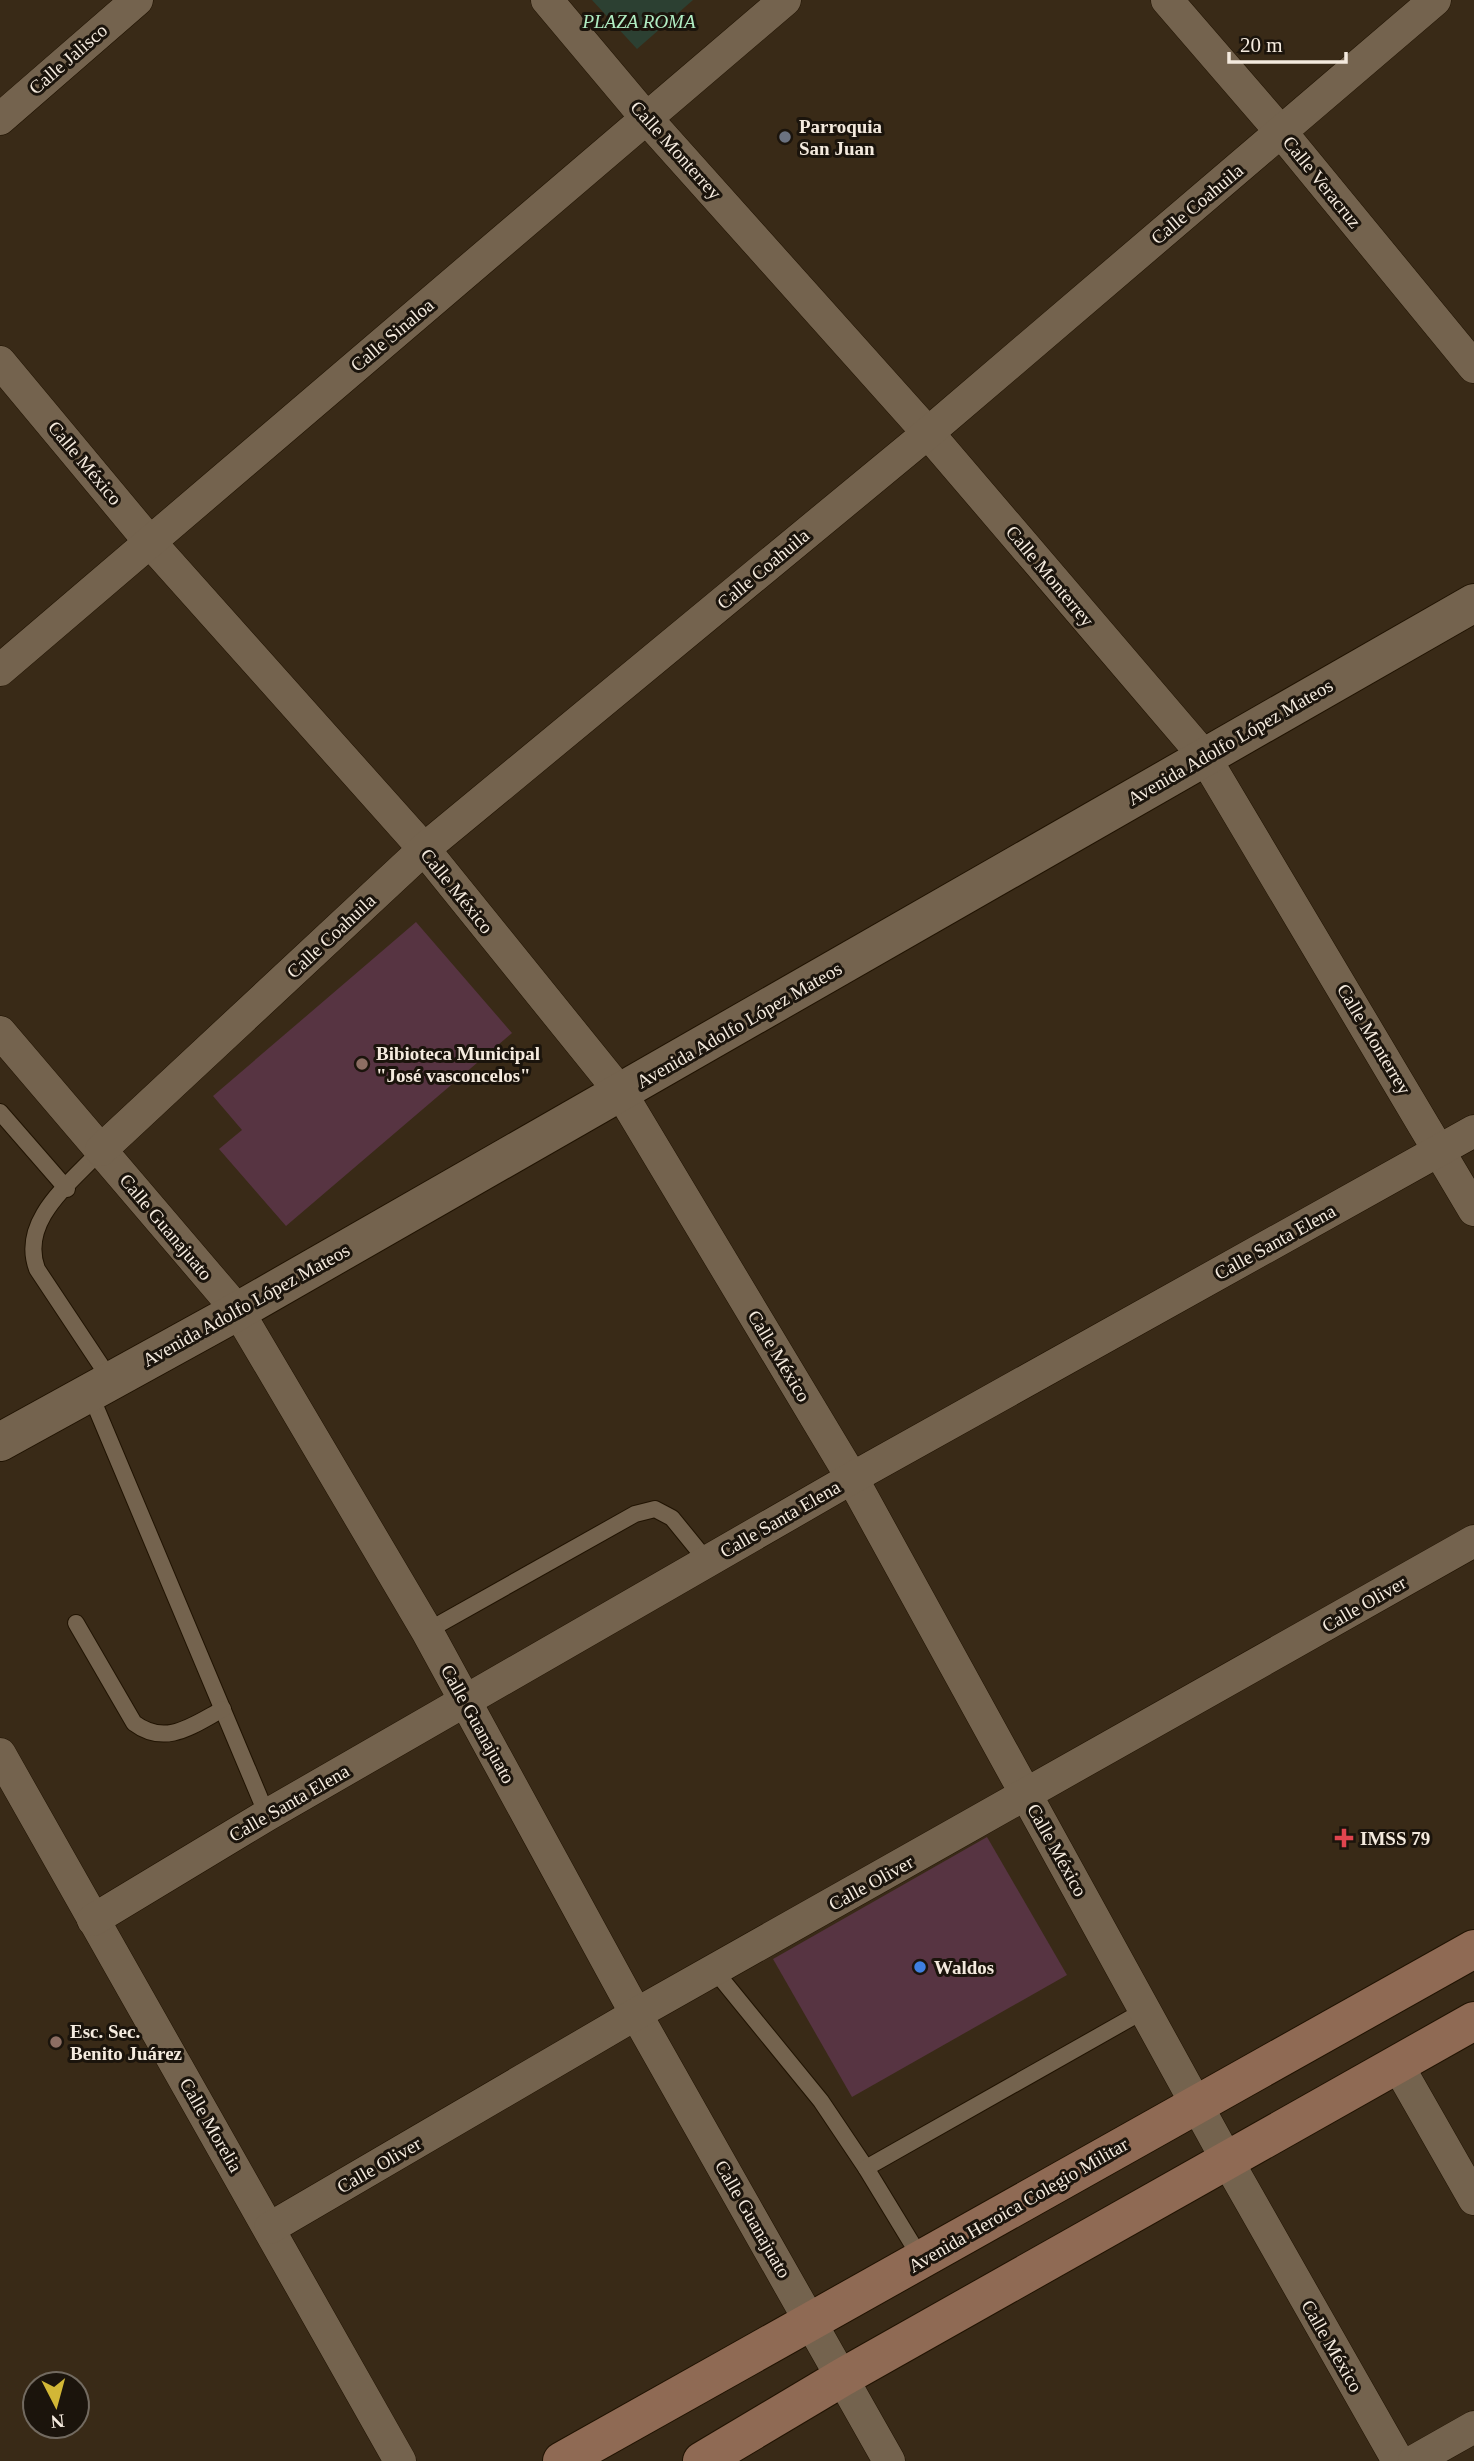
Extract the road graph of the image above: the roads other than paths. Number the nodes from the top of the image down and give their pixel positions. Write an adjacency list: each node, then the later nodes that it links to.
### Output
1 (136, 0): 6 (street, Calle Jalisco)
2 (547, 0): 7 (street, Calle Monterrey)
3 (785, 0): 7 (street, Calle Sinaloa)
4 (1167, 0): 8 (street, Calle Veracruz)
5 (1436, 0): 8 (street, Calle Coahuila)
6 (0, 119)
7 (647, 119): 11 (street, Calle Monterrey); 12 (street, Calle Sinaloa)
8 (1281, 132): 10 (street, Calle Veracruz); 11 (street, Calle Coahuila)
9 (0, 362): 12 (street, Calle México)
10 (1474, 367)
11 (928, 433): 15 (street, Calle Monterrey); 16 (street, Calle Coahuila)
12 (149, 541): 14 (street, Calle Sinaloa); 16 (street, Calle México)
13 (1474, 603): 15 (street, Avenida Adolfo López Mateos)
14 (0, 670)
15 (1204, 756): 18 (street, Avenida Adolfo López Mateos); 21 (street, Calle Monterrey)
16 (424, 849): 18 (street, Calle México); 22 (street, Calle Coahuila)
17 (0, 1032): 22 (street, Calle Guanajuato)
18 (621, 1093): 25 (street, Avenida Adolfo López Mateos); 28 (street, Calle México)
19 (0, 1112): 23 (lane)
20 (1474, 1131): 21 (street, Calle Santa Elena)
21 (1441, 1149): 24 (street, Calle Monterrey); 28 (street, Calle Santa Elena)
22 (101, 1150): 23 (lane); 25 (street, Calle Guanajuato)
23 (67, 1189): 26 (lane)
24 (1474, 1210)
25 (238, 1311): 26 (street, Avenida Adolfo López Mateos); 32 (street, Calle Guanajuato)
26 (100, 1385): 27 (street, Avenida Adolfo López Mateos); 34 (lane)
27 (0, 1442)
28 (852, 1478): 30 (street, Calle Santa Elena); 36 (street, Calle México)
29 (1474, 1541): 36 (street, Calle Oliver)
30 (707, 1561): 32 (lane); 33 (street, Calle Santa Elena)
31 (76, 1623): 34 (lane)
32 (427, 1631): 33 (street, Calle Guanajuato)
33 (467, 1702): 37 (street, Calle Santa Elena); 42 (street, Calle Guanajuato)
34 (223, 1709): 37 (lane)
35 (0, 1754): 38 (street, Calle Morelia)
36 (1027, 1796): 40 (street, Calle Oliver); 41 (street, Calle México)
37 (267, 1815): 38 (street, Calle Santa Elena)
38 (93, 1920): 49 (street, Calle Morelia)
39 (1474, 1949): 45 (main road, Avenida Heroica Colegio Militar)
40 (715, 1972): 42 (street, Calle Oliver); 47 (lane)
41 (1145, 2010): 45 (street, Calle México); 47 (lane)
42 (636, 2014): 49 (street, Calle Oliver); 51 (street, Calle Guanajuato)
43 (1474, 2021): 44 (main road)
44 (1397, 2064): 46 (main road); 48 (street)
45 (1196, 2104): 46 (street, Calle México); 50 (main road, Avenida Heroica Colegio Militar)
46 (1227, 2160): 52 (main road); 58 (street, Calle México)
47 (866, 2168): 50 (lane)
48 (1474, 2199)
49 (270, 2228): 55 (street, Calle Morelia)
50 (922, 2260): 51 (main road, Avenida Heroica Colegio Militar)
51 (812, 2321): 52 (street, Calle Guanajuato); 56 (main road, Avenida Heroica Colegio Militar)
52 (843, 2377): 54 (main road); 57 (street, Calle Guanajuato)
53 (1474, 2427): 59 (street)
54 (705, 2460)
55 (400, 2461)
56 (562, 2461)
57 (889, 2461)
58 (1398, 2461)
59 (1414, 2461)

